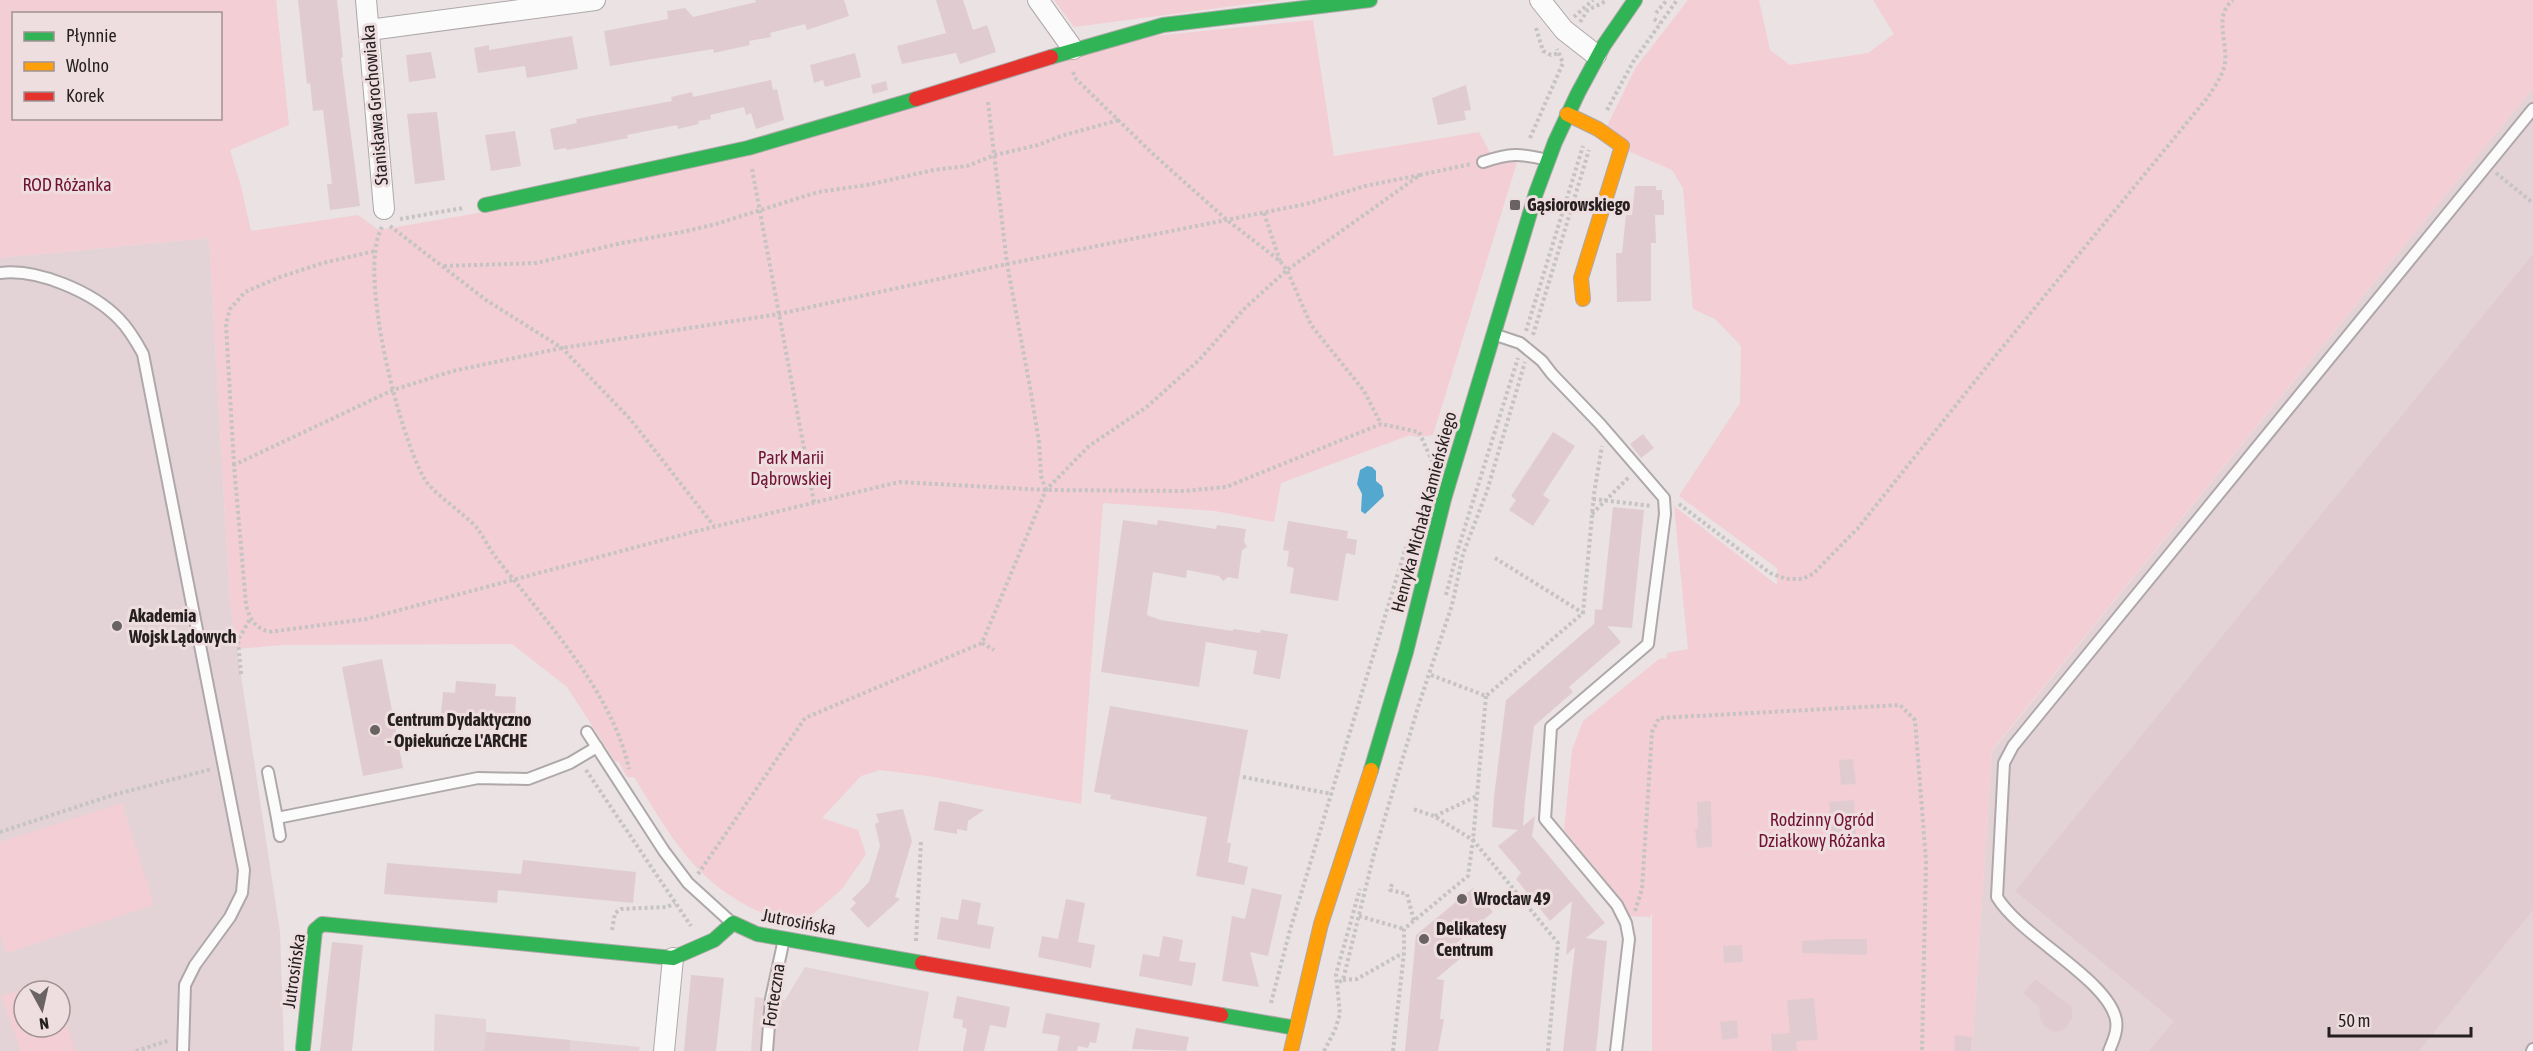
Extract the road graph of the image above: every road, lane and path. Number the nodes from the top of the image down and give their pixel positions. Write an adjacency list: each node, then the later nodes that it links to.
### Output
1 (366, 0): 15 (street, Stanisława Grochowiaka)
2 (595, 0): 15 (street)
3 (1038, 0): 16 (street)
4 (1370, 0): 16 (street)
5 (1540, 0): 18 (street)
6 (1593, 0): 11 (path)
7 (1635, 0): 18 (street, Henryka Michała Kamieńskiego)
8 (1666, 0): 14 (path)
9 (1677, 0): 13 (path)
10 (2233, 0): 65 (path)
11 (1571, 19)
12 (1654, 19): 13 (path)
13 (1660, 23): 23 (path)
14 (1646, 26)
15 (369, 30): 37 (street, Stanisława Grochowiaka)
16 (1069, 50): 20 (street); 24 (path)
17 (1558, 51): 19 (path)
18 (1596, 55): 22 (street, Henryka Michała Kamieńskiego)
19 (1558, 73)
20 (985, 79): 27 (street); 28 (path)
21 (2533, 109): 31 (lane)
22 (1567, 114): 29 (street, Henryka Michała Kamieńskiego); 45 (street)
23 (1604, 116)
24 (1119, 120): 28 (path); 38 (path)
25 (1585, 140): 48 (path)
26 (1592, 143): 49 (path)
27 (748, 148): 34 (street); 35 (path)
28 (994, 155): 35 (path); 41 (path)
29 (1547, 160): 30 (lane); 47 (street, Henryka Michała Kamieńskiego)
30 (1483, 162): 32 (path)
31 (2488, 165): 33 (path); 124 (lane)
32 (1420, 175): 36 (path); 43 (path)
33 (2533, 203)
34 (485, 205): 37 (path)
35 (759, 211): 42 (path); 46 (path)
36 (1264, 213): 38 (path); 40 (path)
37 (384, 216): 39 (path); 42 (path)
38 (1227, 220): 40 (path); 41 (path)
39 (375, 251): 53 (path); 59 (path)
40 (1280, 261): 43 (path)
41 (1007, 264): 46 (path); 61 (path)
42 (444, 266): 50 (path)
43 (1287, 270): 54 (path); 61 (path)
44 (0, 273): 81 (lane)
45 (1582, 299)
46 (779, 314): 50 (path); 64 (path)
47 (1493, 334): 65 (lane); 111 (street, Henryka Michała Kamieńskiego)
48 (1525, 336)
49 (1531, 341)
50 (562, 348): 53 (path); 67 (path)
51 (1520, 351): 70 (path)
52 (1527, 356): 57 (path)
53 (393, 390): 59 (path); 69 (path)
54 (1381, 424): 58 (path); 61 (path)
55 (1602, 442): 62 (path)
56 (1494, 447): 57 (path)
57 (1500, 449): 76 (path)
58 (1432, 461)
59 (234, 465): 72 (path)
60 (1632, 474): 63 (path)
61 (1046, 490): 64 (path); 73 (path)
62 (1593, 499): 63 (path); 66 (path)
63 (1605, 501): 65 (path); 66 (path)
64 (814, 502): 67 (path)
65 (1660, 502): 101 (lane)
66 (1592, 514): 71 (path)
67 (714, 526): 69 (path)
68 (1495, 558): 71 (path)
69 (515, 580): 72 (path); 83 (path)
70 (1444, 601)
71 (1583, 613): 77 (path)
72 (250, 620): 75 (path)
73 (982, 643): 74 (path); 96 (path)
74 (994, 650)
75 (242, 674)
76 (1431, 675): 77 (path); 99 (path)
77 (1486, 696): 86 (path)
78 (587, 732): 79 (lane)
79 (597, 747): 80 (lane); 102 (lane)
80 (579, 758): 90 (lane); 98 (path)
81 (225, 766): 91 (path); 112 (lane)
82 (268, 772): 90 (lane)
83 (630, 773)
84 (1243, 777): 85 (path)
85 (1332, 794)
86 (1477, 796): 89 (path); 93 (path)
87 (1328, 805): 110 (path)
88 (1413, 809): 89 (path)
89 (1434, 816): 93 (path)
90 (277, 818): 92 (lane)
91 (0, 832)
92 (280, 836)
93 (1473, 840): 100 (path); 121 (path)
94 (921, 841): 106 (path)
95 (1366, 862): 119 (path)
96 (698, 875)
97 (1392, 884): 100 (path)
98 (675, 903): 103 (path); 107 (path)
99 (1359, 916): 104 (path); 108 (path)
100 (1414, 921): 104 (path)
101 (1625, 921): 122 (lane); 123 (path)
102 (733, 923): 105 (street, Jutrosińska); 109 (street, Jutrosińska)
103 (693, 929)
104 (1404, 929): 108 (path)
105 (784, 939): 111 (street, Jutrosińska); 117 (lane, Forteczna)
106 (915, 951)
107 (610, 952): 109 (street, Jutrosińska); 113 (street, Jutrosińska)
108 (1404, 953): 120 (path)
109 (672, 958): 116 (street)
110 (1269, 1010)
111 (1296, 1028): 118 (street, Henryka Michała Kamieńskiego)
112 (183, 1039): 114 (path); 115 (lane)
113 (303, 1048)
114 (136, 1051)
115 (183, 1051)
116 (664, 1051)
117 (767, 1051)
118 (1291, 1051)
119 (1324, 1051)
120 (1394, 1051)
121 (1548, 1051)
122 (1616, 1051)
123 (1922, 1051)
124 (2109, 1051)

